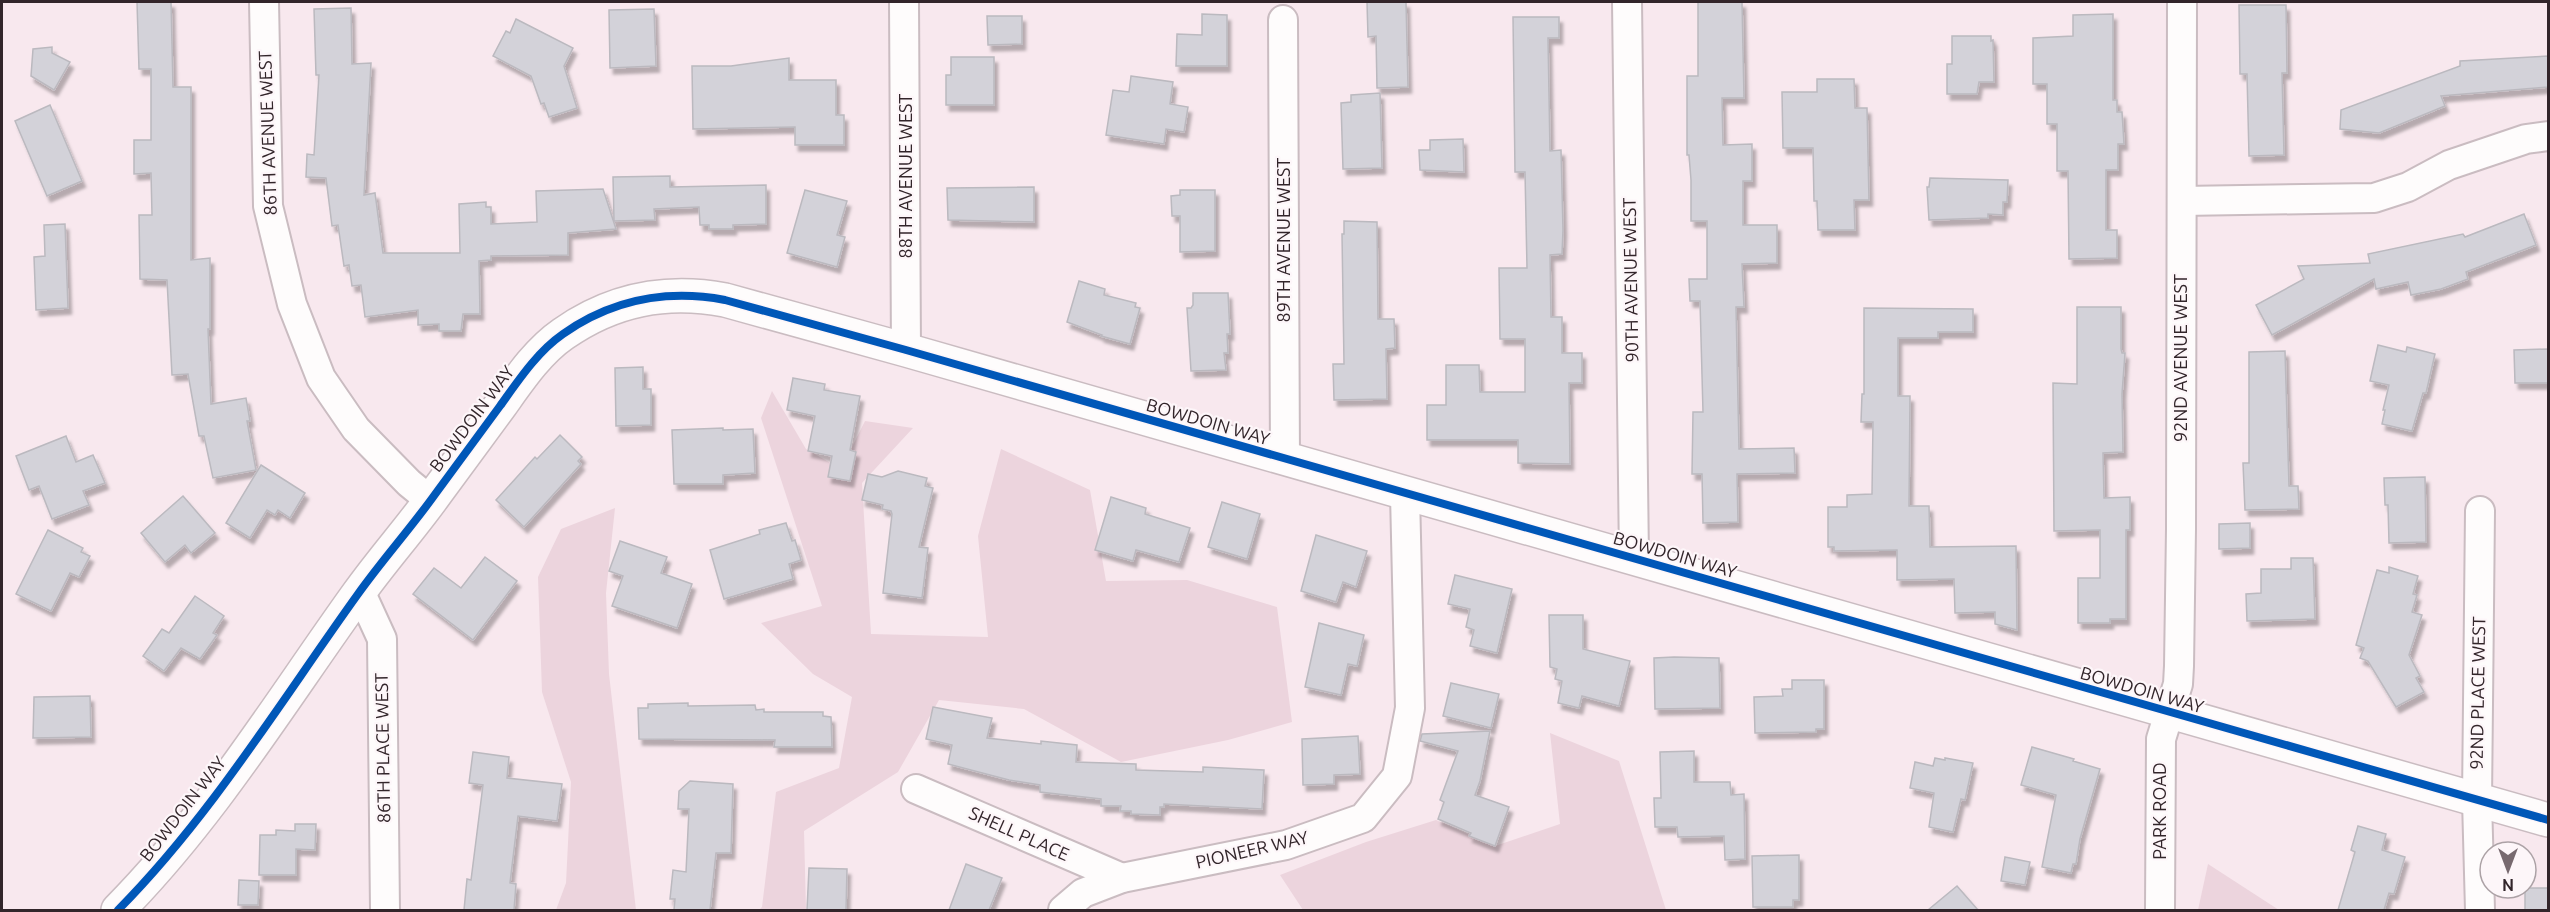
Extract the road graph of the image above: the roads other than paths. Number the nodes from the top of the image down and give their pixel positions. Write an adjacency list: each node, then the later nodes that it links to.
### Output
1 (264, 2): 11 (street, 86TH AVENUE WEST)
2 (904, 2): 8 (street, 88TH AVENUE WEST)
3 (1627, 2): 13 (street, 90TH AVENUE WEST)
4 (2182, 2): 7 (street, 92ND AVENUE WEST)
5 (1283, 20): 9 (street, 89TH AVENUE WEST)
6 (2548, 136): 7 (street)
7 (2182, 201): 15 (street, 92ND AVENUE WEST)
8 (906, 350): 9 (street, BOWDOIN WAY); 11 (street, BOWDOIN WAY)
9 (1285, 459): 10 (street, BOWDOIN WAY)
10 (1405, 494): 13 (street, BOWDOIN WAY); 19 (street, PIONEER WAY)
11 (430, 501): 14 (street, BOWDOIN WAY)
12 (2480, 511): 17 (street, 92ND PLACE WEST)
13 (1634, 559): 15 (street, BOWDOIN WAY)
14 (360, 591): 20 (street, BOWDOIN WAY); 21 (street, 86TH PLACE WEST)
15 (2169, 713): 17 (street, BOWDOIN WAY); 23 (street, PARK ROAD)
16 (916, 789): 19 (street, SHELL PLACE)
17 (2477, 800): 18 (street, BOWDOIN WAY); 24 (street, 92ND PLACE WEST)
18 (2548, 820)
19 (1122, 878): 22 (street, PIONEER WAY)
20 (117, 910)
21 (385, 910)
22 (1063, 910)
23 (2160, 910)
24 (2480, 910)

